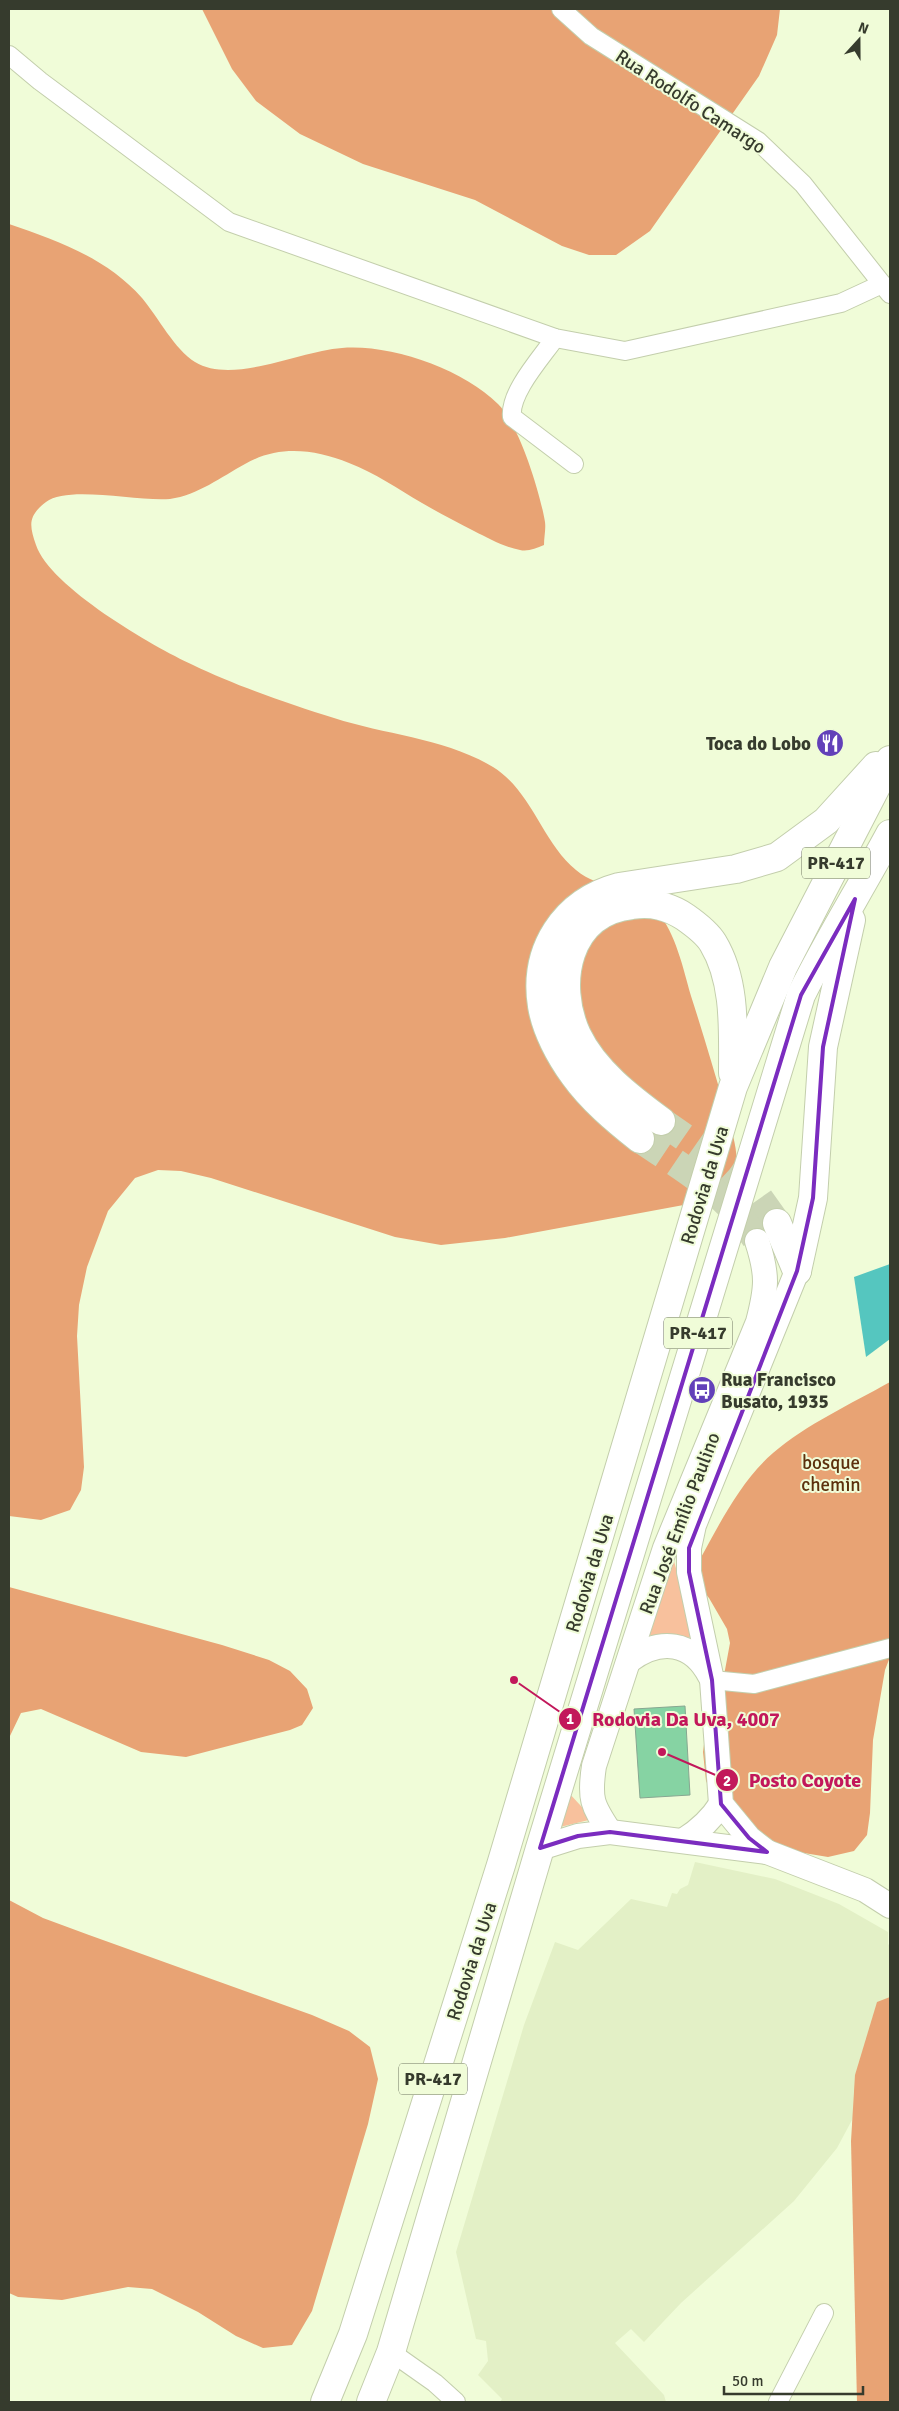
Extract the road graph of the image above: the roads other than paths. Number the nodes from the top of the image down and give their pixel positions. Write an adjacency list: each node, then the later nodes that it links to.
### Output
1 (561, 9): 3 (street, Rua Rodolfo Camargo)
2 (9, 55): 4 (street)
3 (886, 289): 4 (street)
4 (555, 338): 5 (street)
5 (574, 464)
6 (890, 750): 12 (main road)
7 (890, 760): 10 (main road, Rodovia da Uva / PR-417)
8 (890, 834): 9 (main road, Rodovia da Uva / PR-417)
9 (855, 900): 15 (main road); 22 (main road, Rodovia da Uva / PR-417)
10 (733, 1087): 11 (main road); 27 (main road, Rodovia da Uva / PR-417)
11 (661, 1121)
12 (640, 1139)
13 (777, 1223): 15 (main road)
14 (757, 1241): 17 (street, Rua José Emílio Paulino)
15 (797, 1271): 18 (street, Rua José Emílio Paulino)
16 (890, 1648): 18 (street)
17 (630, 1660): 18 (street); 20 (street, Rua José Emílio Paulino)
18 (712, 1680): 19 (street, Rua José Emílio Paulino)
19 (721, 1804): 21 (street); 23 (street)
20 (610, 1832): 21 (street); 22 (street)
21 (684, 1840): 23 (street)
22 (540, 1848): 26 (main road, Rodovia da Uva / PR-417)
23 (767, 1852): 24 (street)
24 (890, 1906)
25 (824, 2313): 30 (street)
26 (391, 2352): 28 (main road, Rodovia da Uva / PR-417); 29 (street)
27 (325, 2402)
28 (371, 2402)
29 (456, 2402)
30 (778, 2402)

